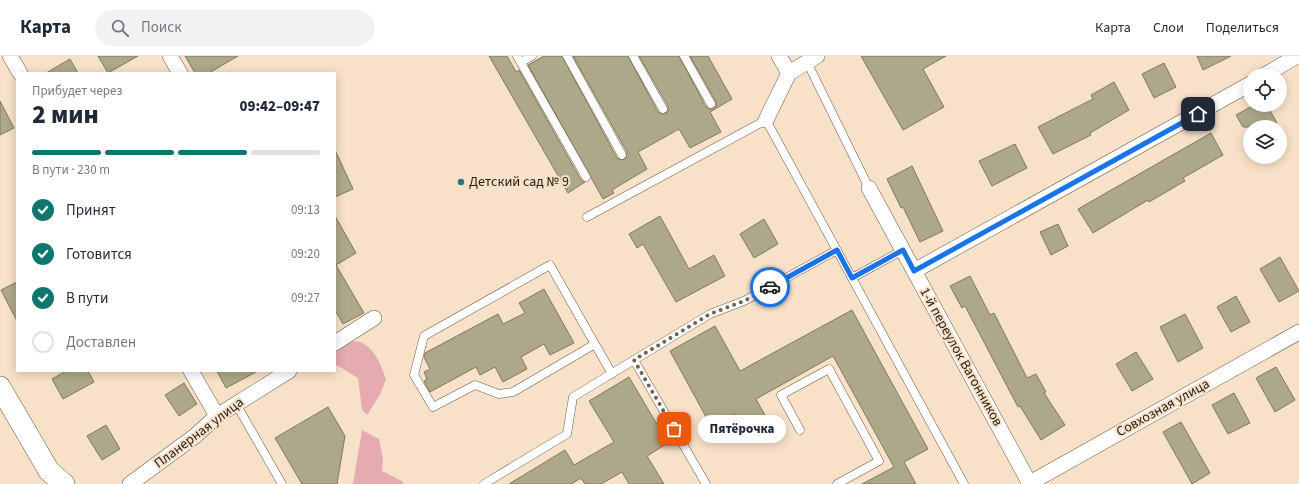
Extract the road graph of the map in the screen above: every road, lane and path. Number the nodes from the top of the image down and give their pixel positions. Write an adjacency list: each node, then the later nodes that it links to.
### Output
1 (10, 56): 12 (street)
2 (170, 56): 13 (street)
3 (532, 56): 9 (lane)
4 (567, 56): 19 (lane)
5 (633, 56): 17 (lane)
6 (684, 56): 16 (lane)
7 (779, 56): 14 (street)
8 (1297, 56): 11 (street)
9 (519, 59): 20 (lane)
10 (812, 59): 14 (street); 21 (lane)
11 (1277, 68)
12 (19, 72)
13 (179, 72)
14 (789, 73): 18 (street)
15 (1243, 88): 25 (street)
16 (711, 104)
17 (663, 109)
18 (766, 120): 22 (lane); 23 (lane)
19 (622, 155)
20 (586, 177)
21 (869, 188): 24 (street, 1-й переулок Вагонников)
22 (587, 217)
23 (837, 250): 26 (lane); 31 (lane)
24 (903, 250): 25 (street, 1-й переулок Вагонников); 26 (lane)
25 (914, 271): 46 (street, 1-й переулок Вагонников)
26 (852, 278): 39 (lane)
27 (374, 318): 29 (street)
28 (1299, 332): 46 (street, Совхозная улица)
29 (336, 341)
30 (595, 344): 30 (lane); 34 (lane)
31 (634, 360): 34 (lane); 44 (lane)
32 (192, 372): 37 (street)
33 (287, 372): 36 (street, Планерная улица)
34 (612, 374): 43 (lane)
35 (0, 387): 40 (main road)
36 (236, 404): 37 (street, Планерная улица); 42 (lane)
37 (217, 416): 41 (street, Планерная улица)
38 (800, 430): 45 (lane)
39 (961, 483)
40 (64, 484)
41 (130, 484)
42 (282, 484)
43 (484, 484)
44 (706, 484)
45 (837, 484)
46 (1029, 484)

